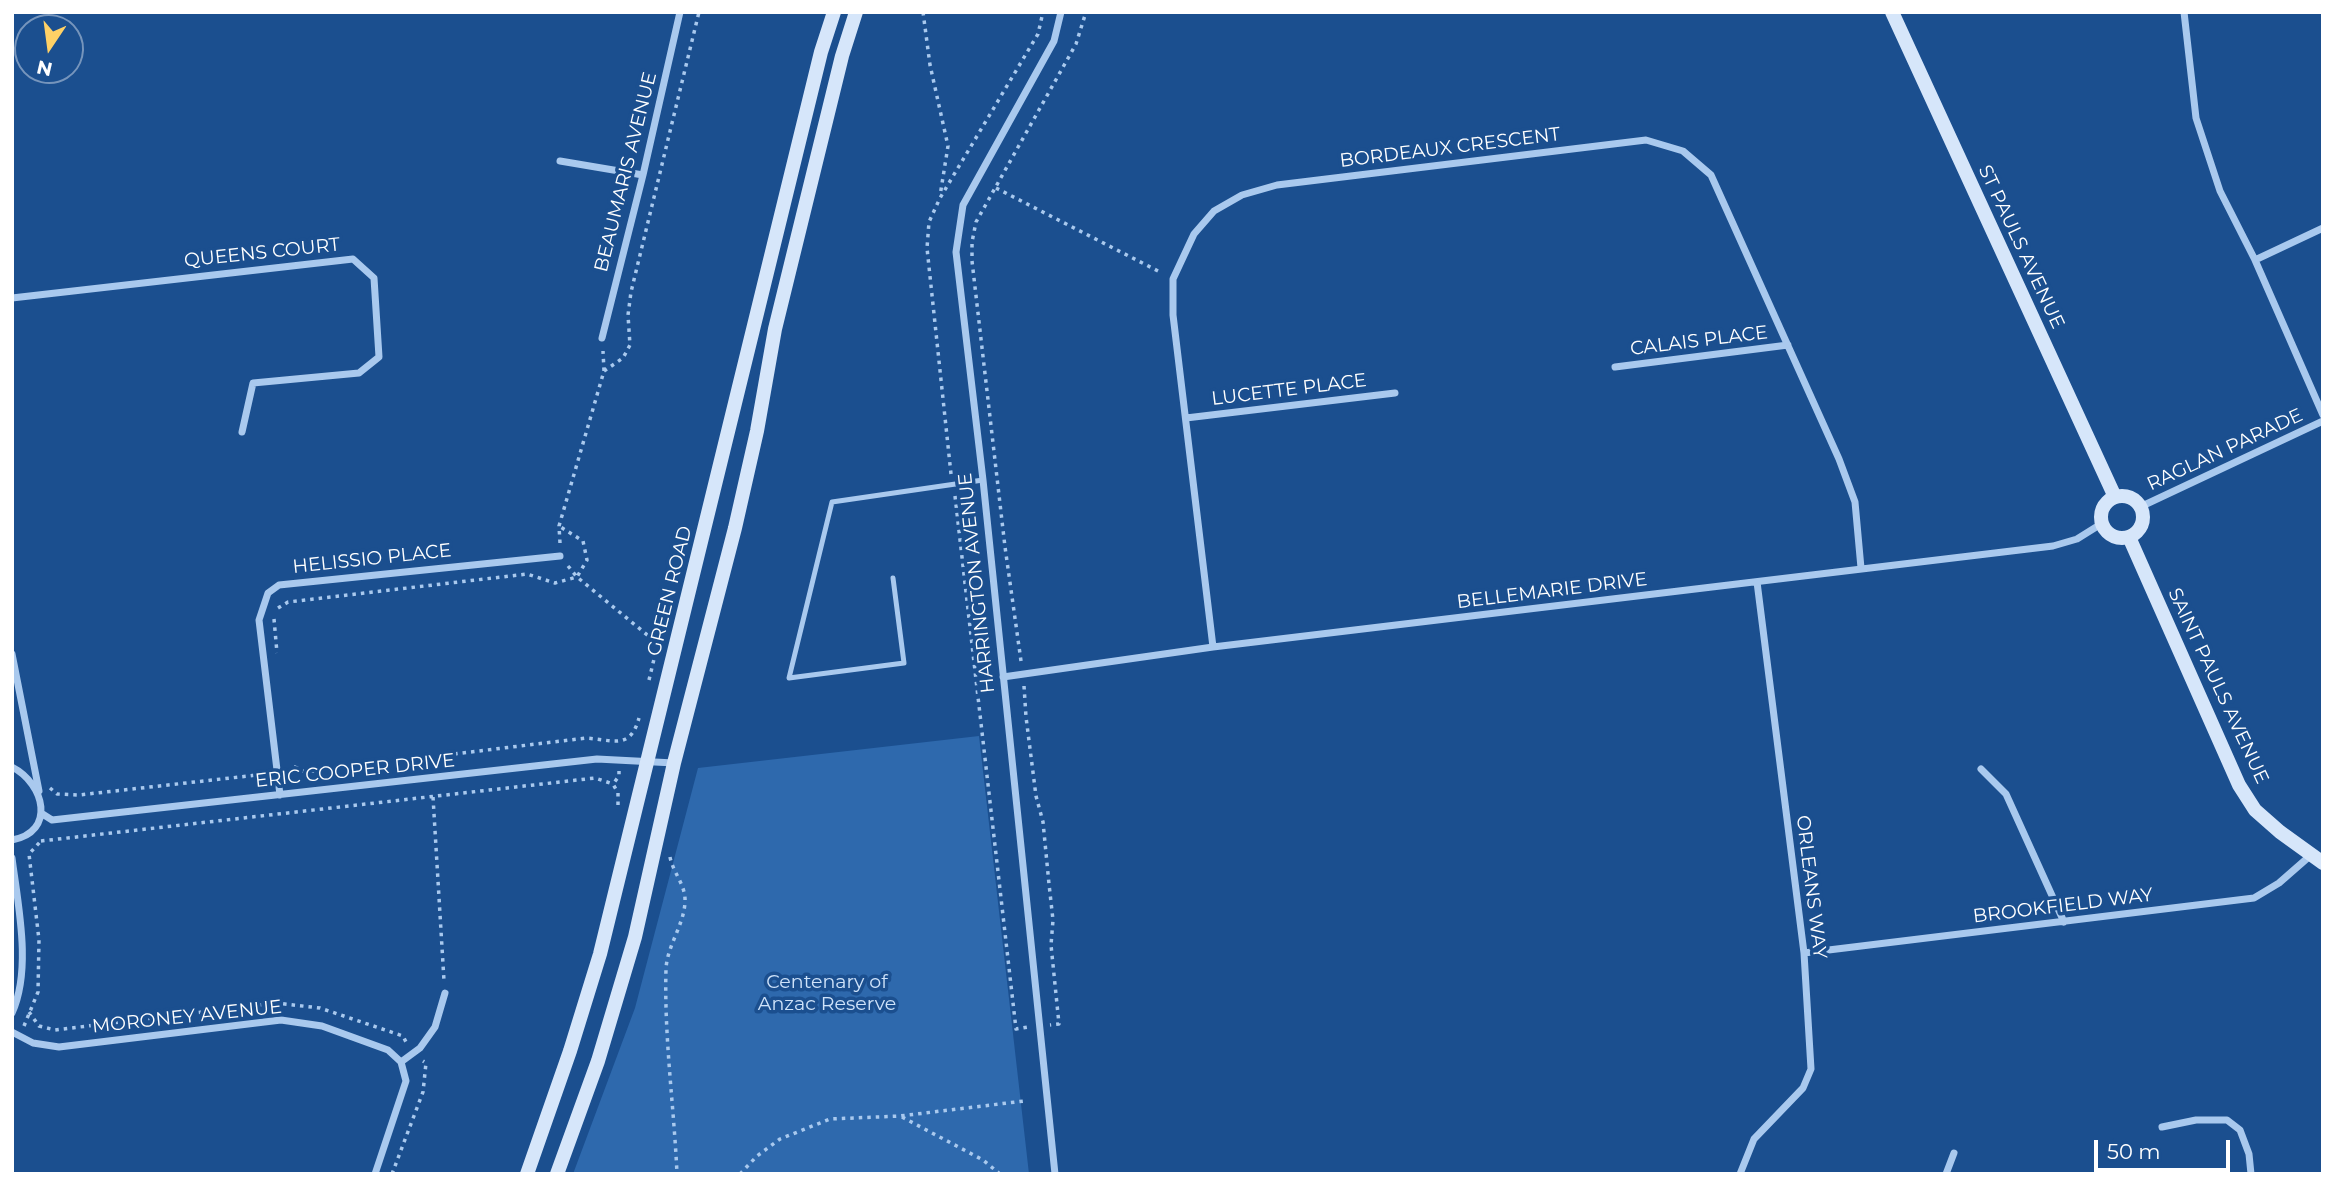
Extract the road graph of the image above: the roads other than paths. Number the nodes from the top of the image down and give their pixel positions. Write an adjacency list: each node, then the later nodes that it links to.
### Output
1 (680, 12): 8 (street, BEAUMARIS AVENUE)
2 (834, 12): 32 (main road, GREEN ROAD)
3 (856, 12): 33 (main road)
4 (1061, 12): 20 (street, HARRINGTON AVENUE)
5 (1892, 12): 21 (main road, ST PAULS AVENUE)
6 (2184, 12): 10 (street)
7 (560, 161): 8 (street)
8 (643, 175): 12 (street, BEAUMARIS AVENUE)
9 (2323, 228): 10 (street)
10 (2255, 260): 16 (street)
11 (12, 298): 19 (street, QUEENS COURT)
12 (601, 338)
13 (1788, 345): 14 (street, CALAIS PLACE); 17 (street, BORDEAUX CRESCENT); 26 (street, BORDEAUX CRESCENT)
14 (1615, 367)
15 (1395, 393): 17 (street, LUCETTE PLACE)
16 (2323, 415)
17 (1186, 418): 29 (street, BORDEAUX CRESCENT)
18 (2323, 421): 22 (street, RAGLAN PARADE)
19 (242, 432)
20 (983, 481): 27 (lane); 31 (street, HARRINGTON AVENUE)
21 (2115, 497): 22 (main road); 23 (main road)
22 (2140, 507): 24 (main road)
23 (2101, 524): 24 (main road); 26 (street, BELLEMARIE DRIVE)
24 (2129, 537): 41 (main road, SAINT PAULS AVENUE)
25 (560, 556): 37 (street, HELISSIO PLACE)
26 (1861, 568): 28 (street, BELLEMARIE DRIVE)
27 (893, 578)
28 (1757, 582): 29 (street, BELLEMARIE DRIVE); 43 (street, ORLEANS WAY)
29 (1213, 647): 31 (street, BELLEMARIE DRIVE)
30 (12, 654): 36 (street)
31 (1003, 677): 53 (street, HARRINGTON AVENUE)
32 (649, 761): 33 (street, ERIC COOPER DRIVE); 37 (street, ERIC COOPER DRIVE); 51 (main road, GREEN ROAD)
33 (674, 763): 52 (main road)
34 (12, 767): 36 (street)
35 (1981, 769): 42 (street)
36 (39, 792): 38 (street)
37 (280, 795): 38 (street, ERIC COOPER DRIVE)
38 (41, 813): 39 (street)
39 (12, 841)
40 (12, 858): 45 (street)
41 (2317, 859): 42 (street, BROOKFIELD WAY)
42 (2064, 922): 43 (street, BROOKFIELD WAY)
43 (1804, 953): 54 (street, ORLEANS WAY)
44 (445, 993): 47 (street)
45 (12, 1013)
46 (12, 1032): 47 (street, MORONEY AVENUE)
47 (401, 1062): 50 (street)
48 (2162, 1127): 56 (street)
49 (1954, 1153): 55 (street)
50 (375, 1174)
51 (527, 1174)
52 (557, 1174)
53 (1055, 1174)
54 (1740, 1174)
55 (1946, 1174)
56 (2251, 1174)

